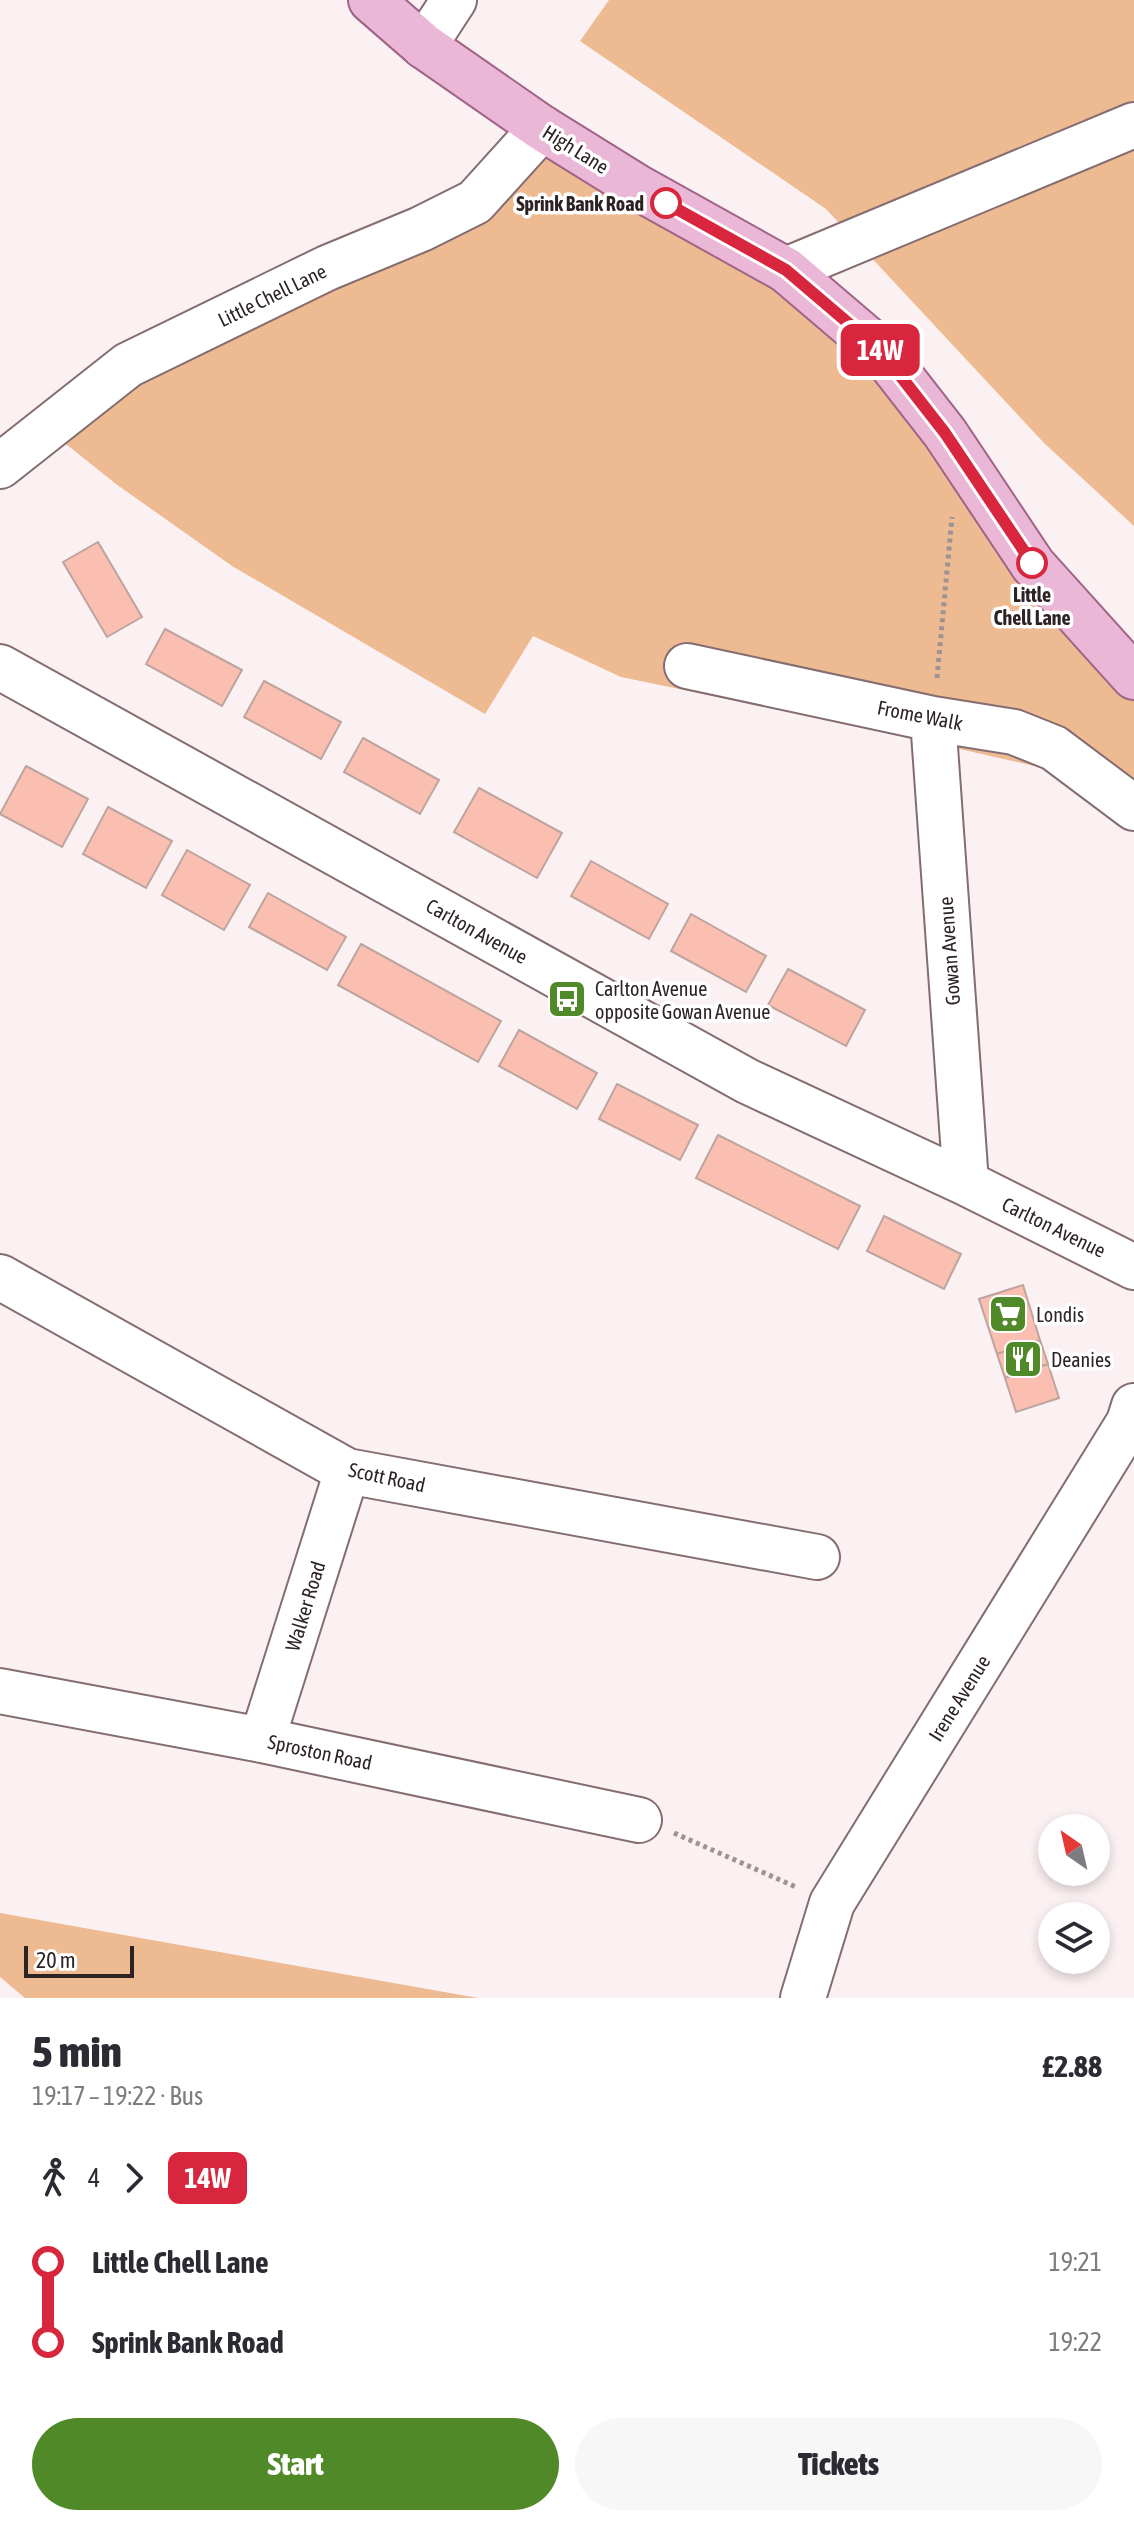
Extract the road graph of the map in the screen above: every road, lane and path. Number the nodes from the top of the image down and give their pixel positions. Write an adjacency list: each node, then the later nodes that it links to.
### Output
1 (371, 0): 3 (main road, High Lane)
2 (454, 0): 3 (street)
3 (424, 46): 5 (main road, High Lane)
4 (1134, 125): 6 (street)
5 (542, 128): 6 (main road, High Lane); 7 (street, Little Chell Lane)
6 (786, 270): 8 (main road, High Lane)
7 (6, 457)
8 (969, 469): 11 (main road, High Lane); 12 (path)
9 (687, 666): 12 (street, Frome Walk)
10 (0, 667): 14 (street, Carlton Avenue)
11 (1134, 677)
12 (933, 719): 13 (street, Frome Walk); 14 (street, Gowan Avenue)
13 (1134, 808)
14 (966, 1183): 15 (street, Carlton Avenue)
15 (1134, 1267)
16 (0, 1277): 18 (street, Scott Road)
17 (1134, 1406): 23 (street, Irene Avenue)
18 (347, 1471): 19 (street, Scott Road); 21 (street, Walker Road)
19 (817, 1557)
20 (0, 1691): 21 (street, Sproston Road)
21 (262, 1740): 22 (street, Sproston Road)
22 (639, 1820): 23 (path)
23 (832, 1903): 24 (street, Irene Avenue)
24 (803, 1998)

